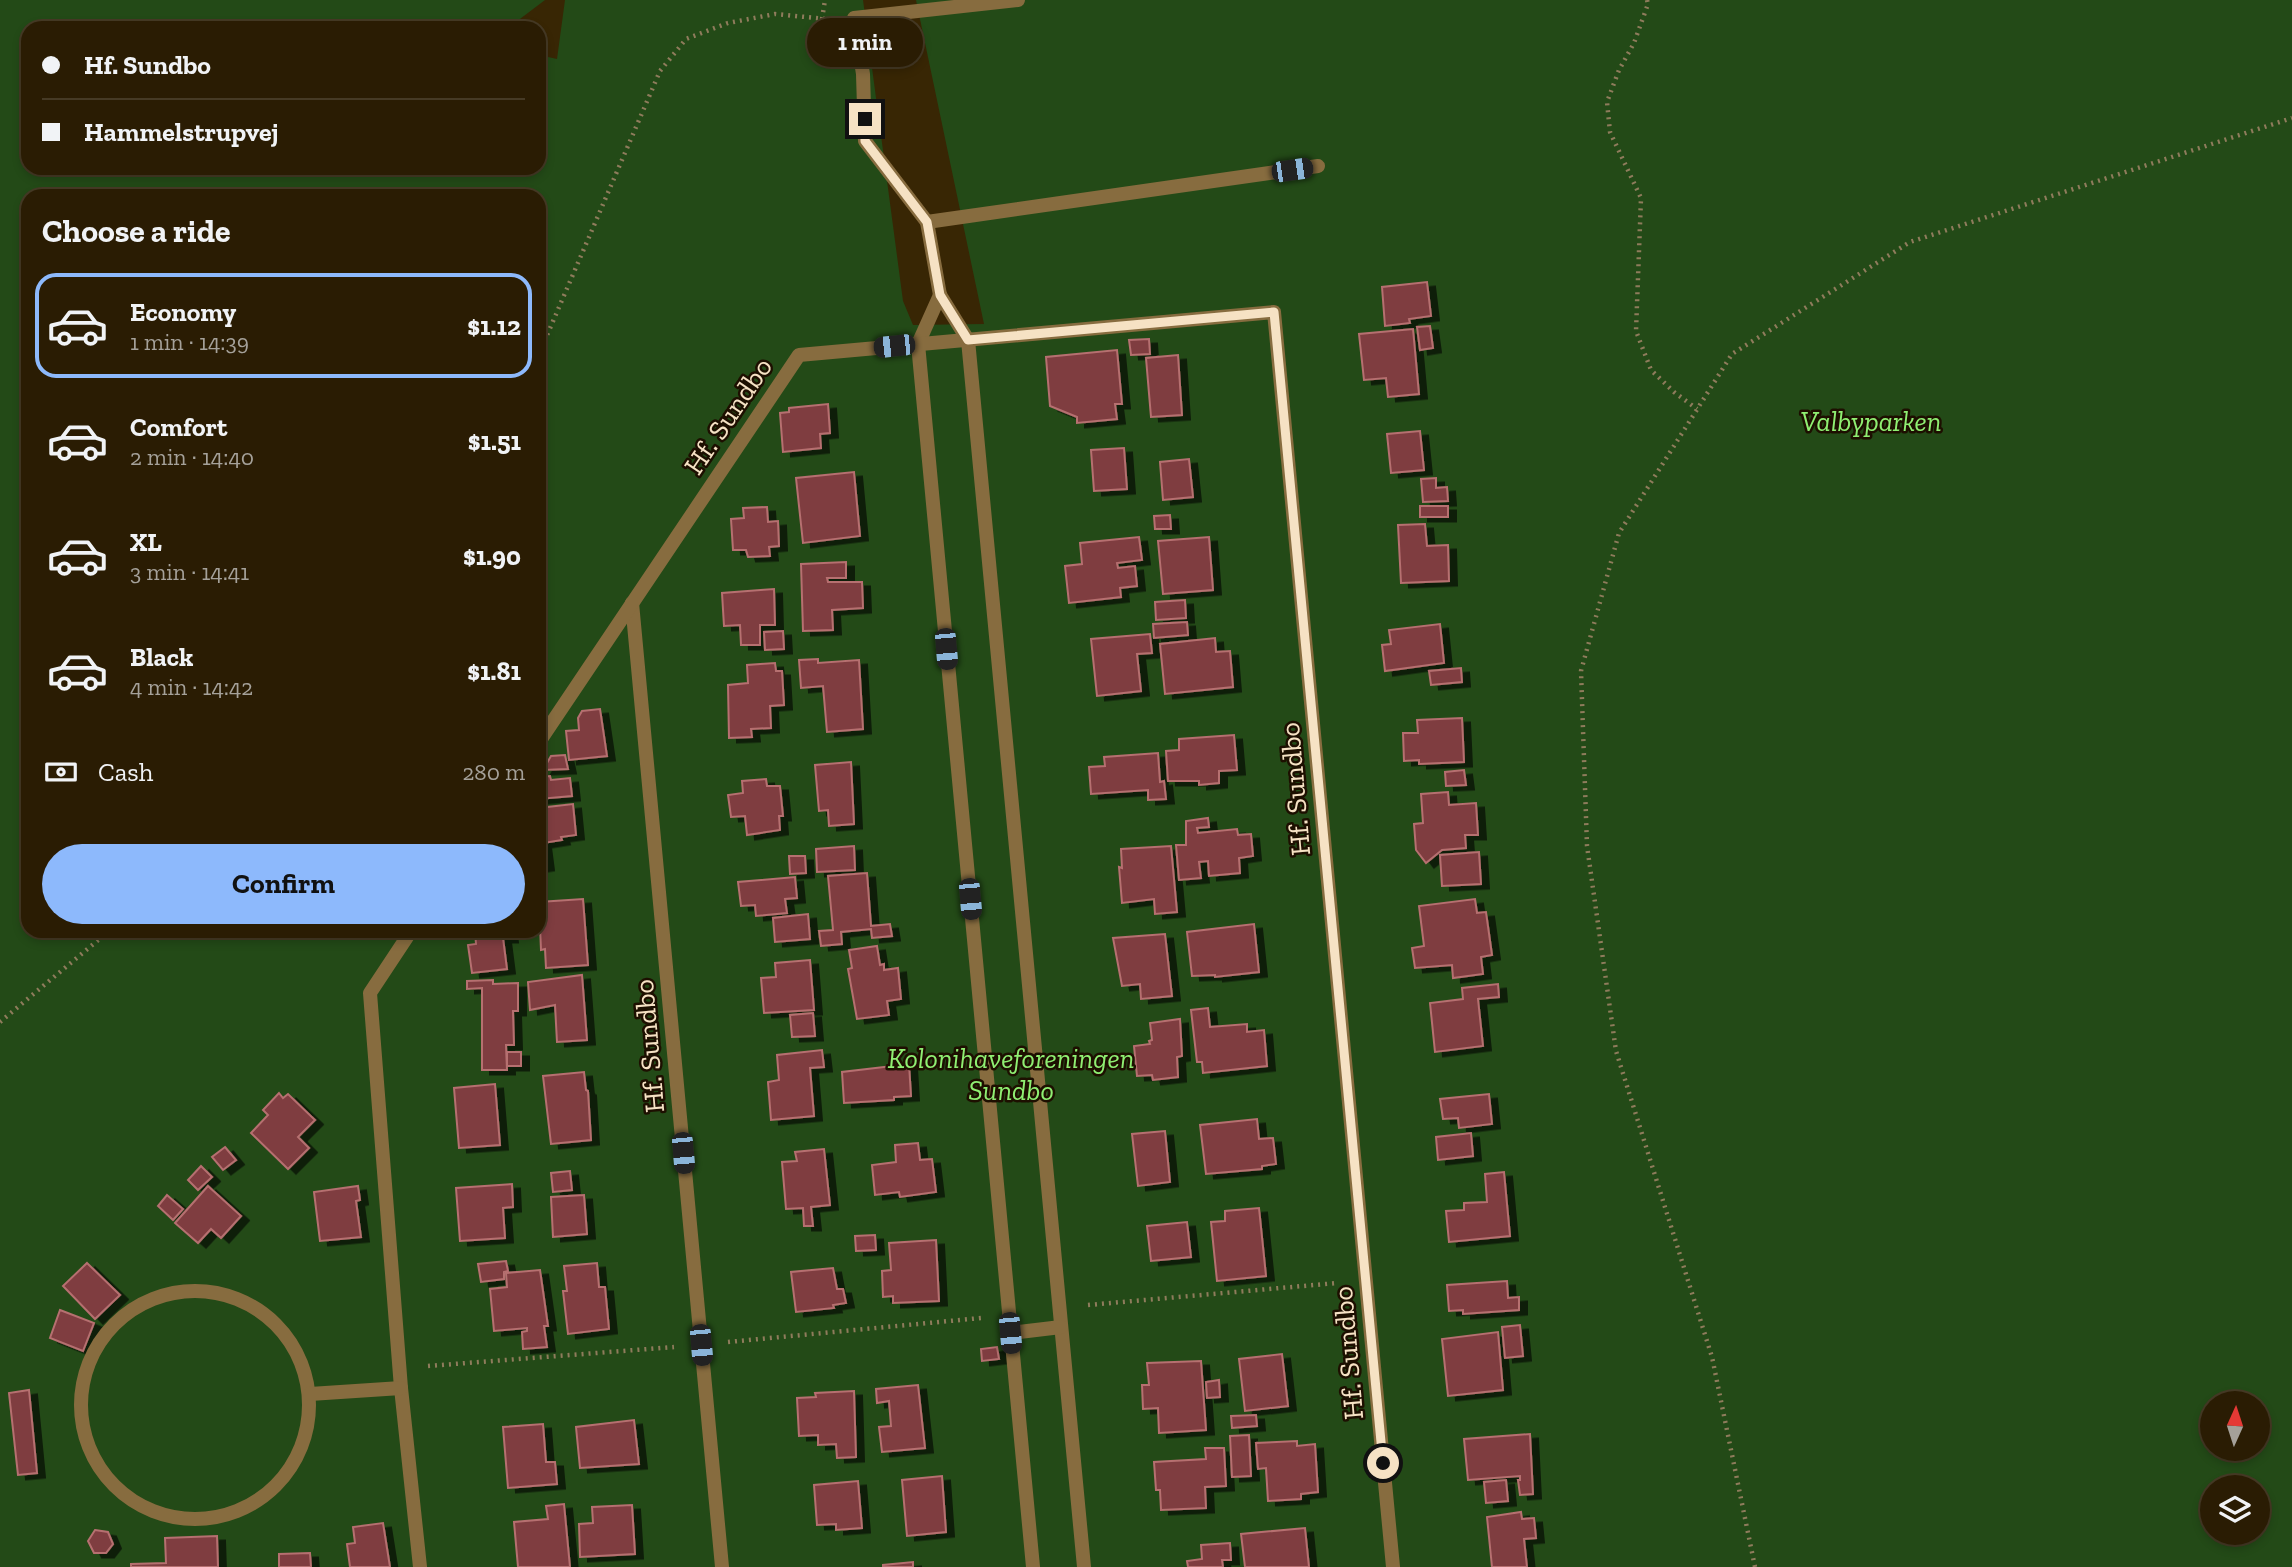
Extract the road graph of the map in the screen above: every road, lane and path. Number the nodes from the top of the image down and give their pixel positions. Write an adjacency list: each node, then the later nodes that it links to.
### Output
1 (824, 0): 5 (path)
2 (1018, 0): 4 (street)
3 (1647, 0): 13 (path)
4 (855, 18): 5 (path); 8 (street)
5 (822, 19): 10 (path)
6 (2292, 118): 13 (path)
7 (1318, 166): 8 (street)
8 (927, 222): 9 (street)
9 (940, 295): 11 (street); 12 (street)
10 (546, 338)
11 (968, 340): 12 (street, Hf. Sundbo); 19 (street, Hf. Sundbo); 20 (street)
12 (918, 344): 14 (street, Hf. Sundbo); 22 (street)
13 (1697, 409): 30 (path)
14 (632, 603): 15 (street, Hf. Sundbo); 26 (street, Hf. Sundbo)
15 (546, 732)
16 (101, 938): 18 (path)
17 (406, 938): 23 (street)
18 (0, 1023)
19 (1366, 1281): 20 (path); 29 (street, Hf. Sundbo)
20 (1059, 1308): 21 (street)
21 (1061, 1327): 22 (street); 28 (street)
22 (1010, 1333): 27 (street)
23 (401, 1388): 24 (street); 25 (street)
24 (310, 1394): 24 (street)
25 (420, 1567)
26 (722, 1567)
27 (1033, 1567)
28 (1084, 1567)
29 (1393, 1567)
30 (1755, 1567)

